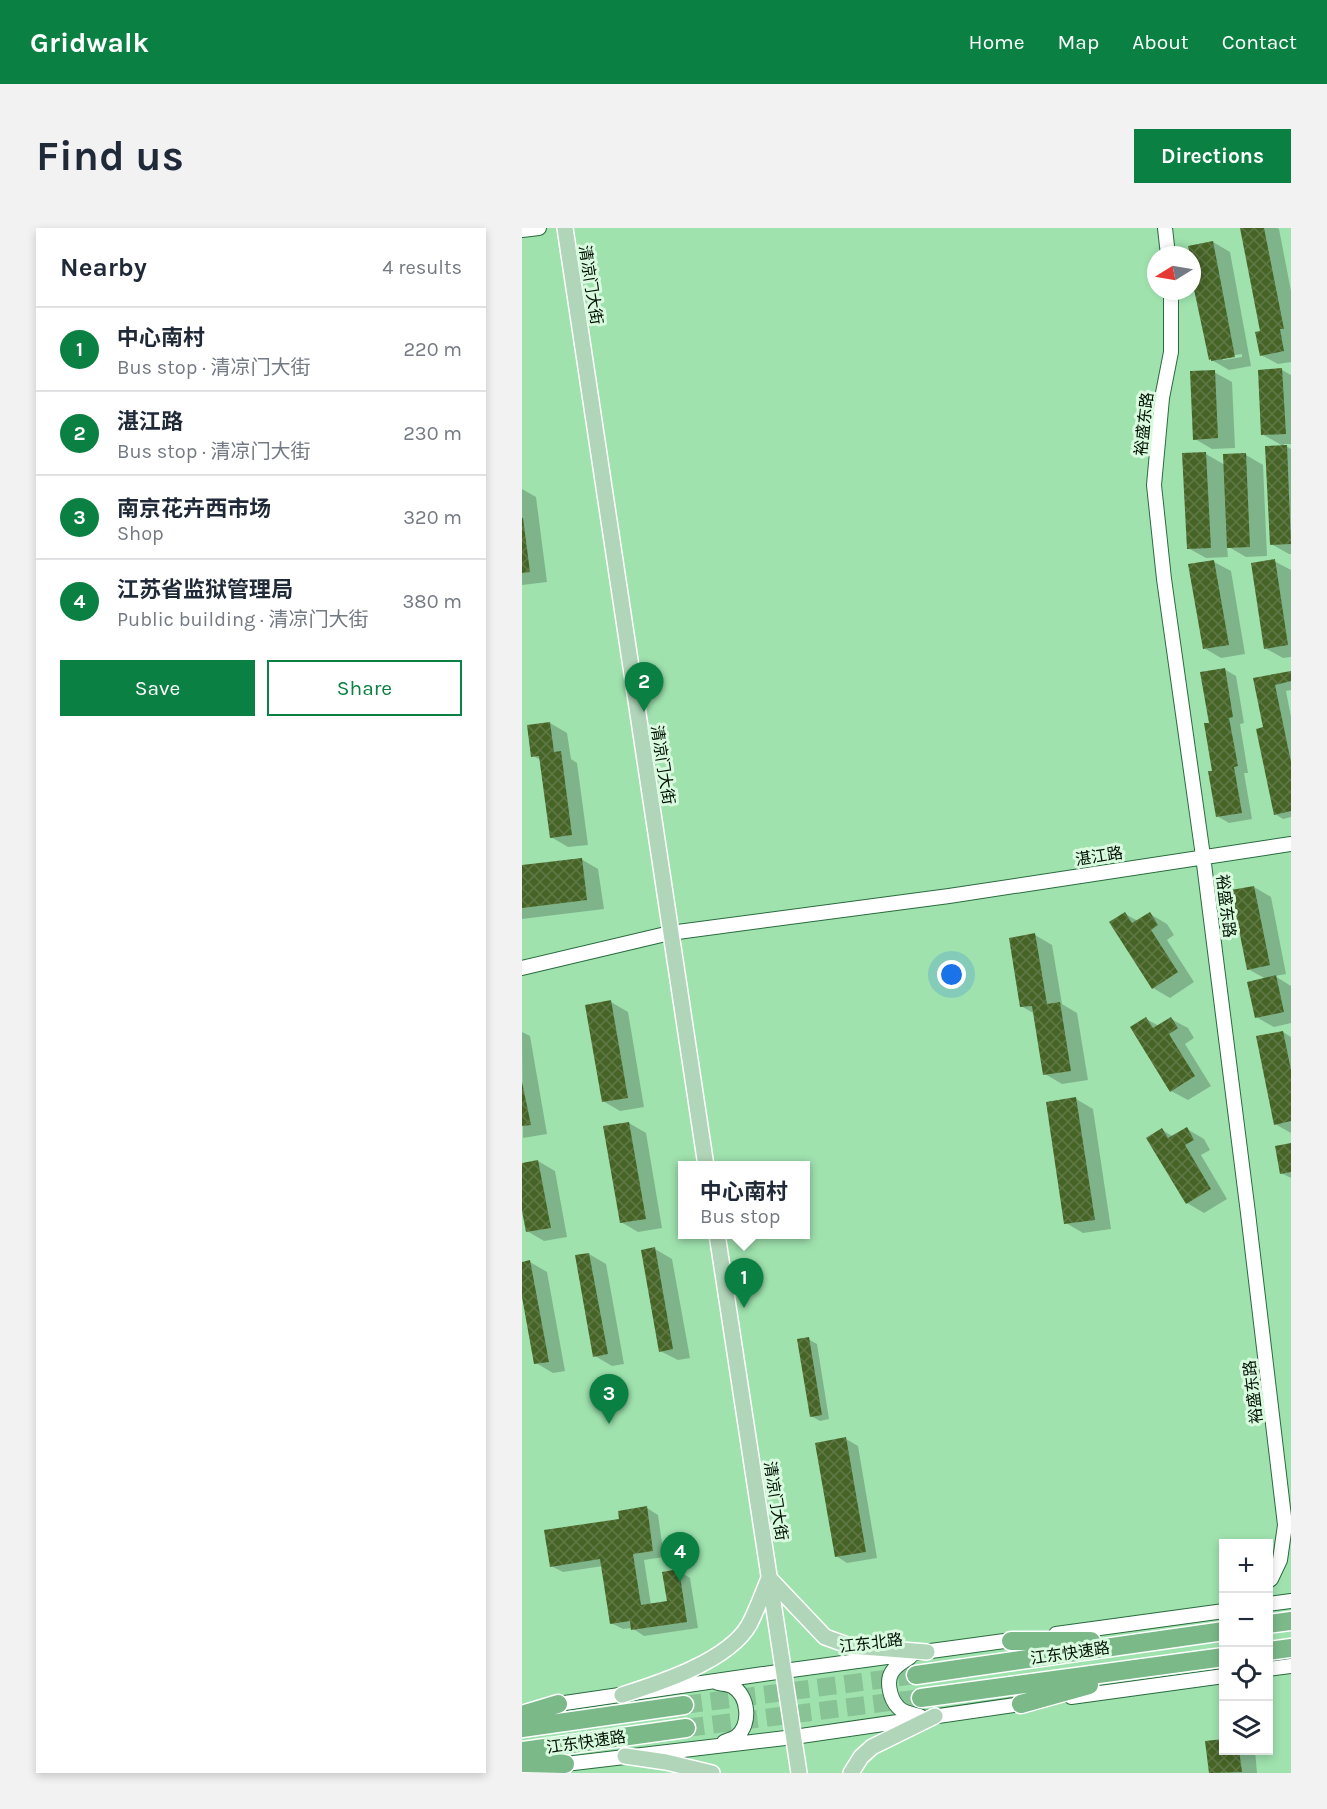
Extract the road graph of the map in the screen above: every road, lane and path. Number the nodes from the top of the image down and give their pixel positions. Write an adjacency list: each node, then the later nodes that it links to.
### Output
1 (539, 228): 4 (main road)
2 (565, 228): 9 (main road, 清凉门大街)
3 (1165, 228): 5 (main road)
4 (522, 230)
5 (1167, 246)
6 (1171, 300): 8 (main road, 裕盛东路)
7 (1291, 844): 8 (main road, 湛江路)
8 (1203, 856): 9 (main road, 湛江路); 13 (main road, 裕盛东路)
9 (670, 933): 10 (main road, 湛江路); 11 (main road, 清凉门大街)
10 (522, 968)
11 (705, 1161)
12 (718, 1239): 16 (main road, 清凉门大街)
13 (1285, 1525): 14 (main road, 裕盛东路); 15 (main road, 裕盛东路)
14 (1291, 1539)
15 (1273, 1573)
16 (769, 1578): 27 (main road); 32 (main road, 清凉门大街); 36 (main road)
17 (1291, 1601): 18 (main road)
18 (1273, 1603)
19 (1219, 1610): 23 (main road, 江东北路)
20 (1291, 1621): 21 (highway)
21 (1273, 1623)
22 (1219, 1632): 24 (highway, 江东快速路)
23 (1011, 1641): 24 (highway); 27 (main road, 江东北路)
24 (1156, 1641): 33 (highway, 江东快速路)
25 (1291, 1648): 26 (highway)
26 (1273, 1650)
27 (921, 1653): 32 (main road, 江东北路); 43 (main road)
28 (1219, 1658): 29 (highway, 江东快速路)
29 (1161, 1666): 37 (highway, 江东快速路); 39 (highway)
30 (1291, 1666): 31 (main road)
31 (1273, 1669)
32 (784, 1671): 35 (main road, 江东北路); 46 (main road, 清凉门大街)
33 (916, 1675)
34 (1219, 1677): 39 (main road)
35 (710, 1683): 36 (main road, 江东北路); 47 (main road)
36 (622, 1695): 38 (main road, 江东北路)
37 (921, 1698)
38 (558, 1704): 41 (main road, 江东北路); 42 (highway)
39 (1021, 1704): 43 (main road)
40 (684, 1705): 44 (highway, 江东快速路)
41 (522, 1709)
42 (522, 1715)
43 (930, 1716): 46 (main road); 55 (main road)
44 (522, 1728)
45 (686, 1728): 48 (highway, 江东快速路)
46 (794, 1737): 47 (main road); 54 (main road, 清凉门大街)
47 (720, 1744): 49 (main road)
48 (522, 1751)
49 (625, 1756): 51 (main road); 53 (main road)
50 (522, 1763): 51 (highway)
51 (565, 1764): 52 (main road)
52 (522, 1770)
53 (712, 1773)
54 (799, 1773)
55 (851, 1773)

